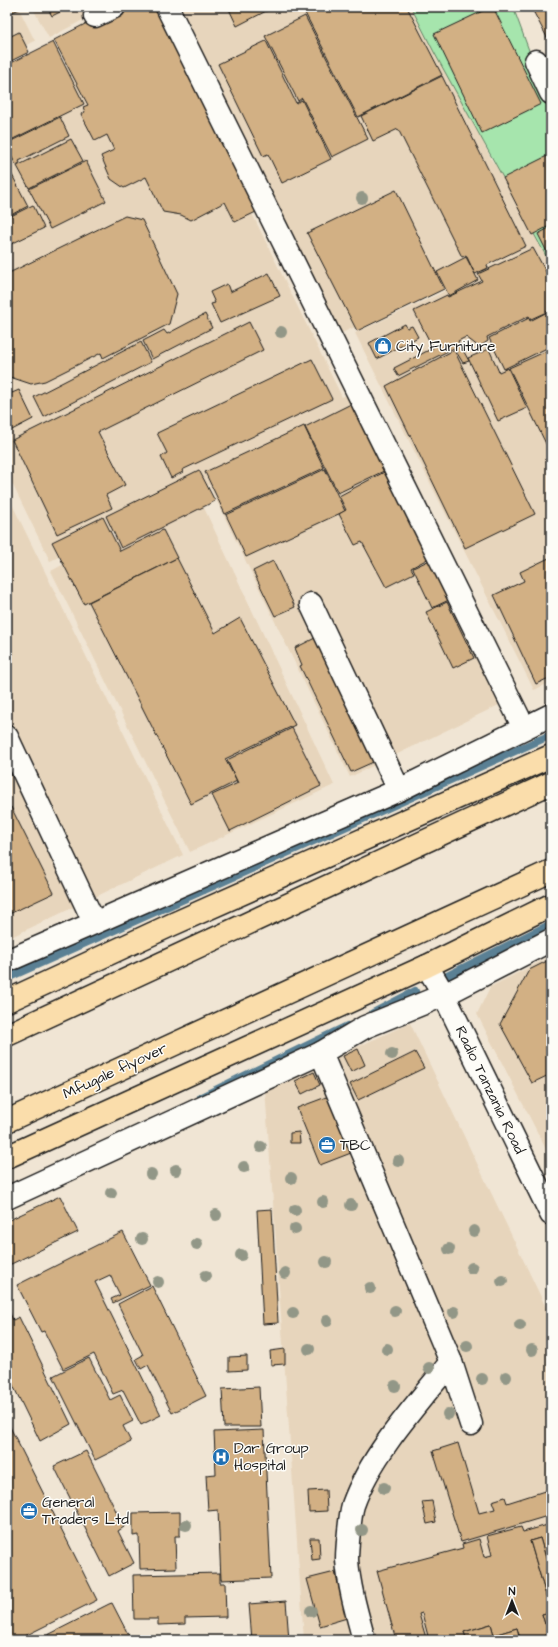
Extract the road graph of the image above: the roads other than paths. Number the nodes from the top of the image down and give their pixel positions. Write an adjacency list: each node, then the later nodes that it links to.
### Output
1 (167, 7): 6 (street)
2 (536, 61): 3 (street)
3 (551, 93)
4 (311, 604): 11 (street)
5 (551, 715): 6 (street)
6 (524, 728): 11 (street)
7 (8, 739): 9 (street)
8 (551, 756): 19 (highway)
9 (15, 775): 14 (street)
10 (551, 783): 20 (highway)
11 (399, 790): 14 (street)
12 (551, 871): 22 (highway, Mfugale flyover)
13 (551, 905): 17 (highway)
14 (94, 922): 16 (street)
15 (551, 940): 18 (street)
16 (7, 961)
17 (427, 966): 18 (street, Radio Tanzania Road); 23 (highway)
18 (444, 995): 21 (street); 25 (street, Radio Tanzania Road)
19 (7, 1001)
20 (7, 1035)
21 (321, 1053): 24 (street); 26 (street)
22 (7, 1121)
23 (7, 1157)
24 (7, 1198)
25 (551, 1214)
26 (451, 1362): 27 (street); 28 (street)
27 (471, 1424)
28 (364, 1640)

